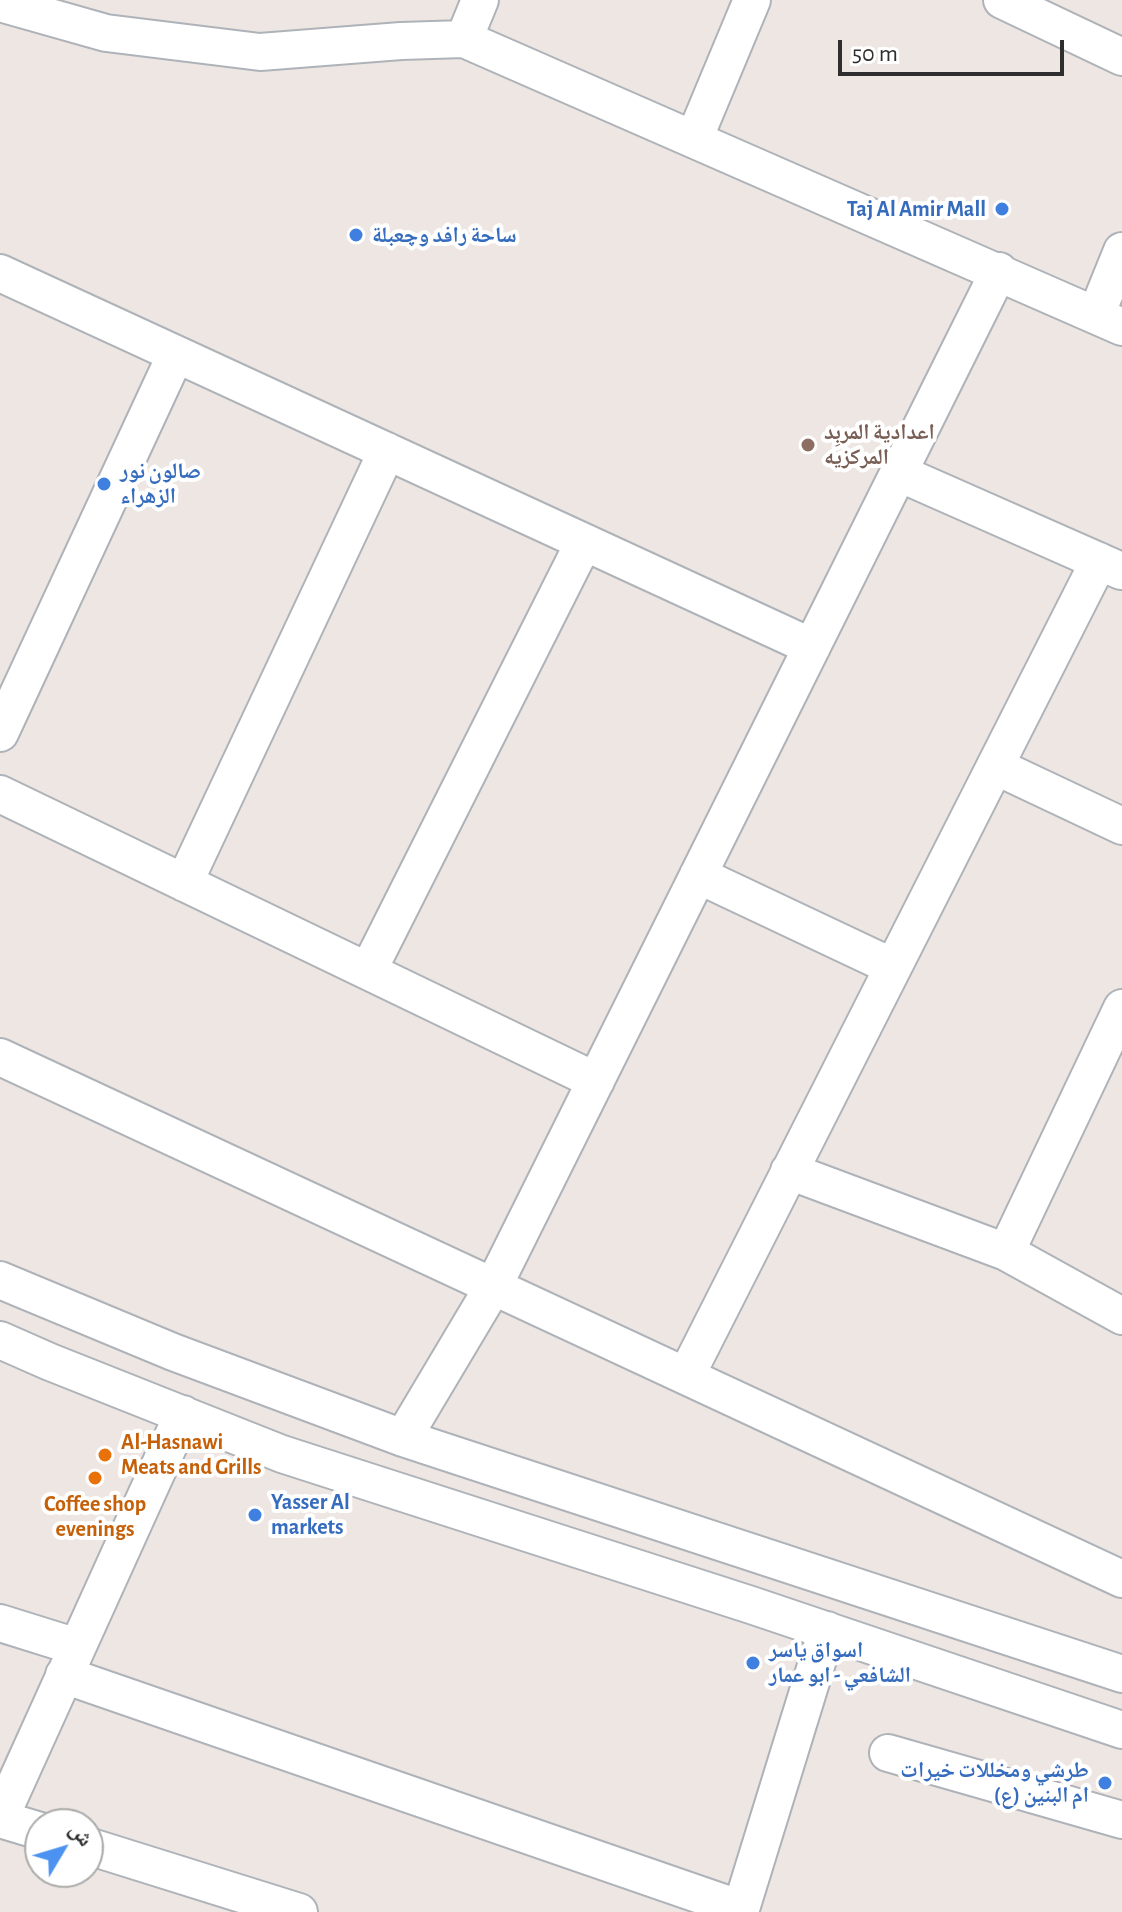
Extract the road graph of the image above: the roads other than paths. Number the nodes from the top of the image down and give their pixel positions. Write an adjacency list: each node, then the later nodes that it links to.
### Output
1 (480, 0): 5 (street)
2 (752, 0): 7 (street)
3 (1002, 0): 6 (street)
4 (0, 3): 5 (street)
5 (464, 39): 7 (street)
6 (1122, 57)
7 (694, 139): 9 (street)
8 (1122, 251): 11 (street)
9 (999, 271): 11 (street); 14 (street)
10 (0, 273): 12 (street)
11 (1109, 321)
12 (176, 354): 13 (street); 18 (street)
13 (387, 451): 15 (street); 23 (street)
14 (899, 473): 16 (street); 17 (street)
15 (584, 542): 17 (street); 25 (street)
16 (1111, 566): 19 (street)
17 (812, 647): 22 (street)
18 (0, 733)
19 (995, 766): 21 (street); 24 (street)
20 (0, 794): 23 (street)
21 (1122, 825)
22 (698, 875): 24 (street); 28 (street)
23 (184, 883): 25 (street)
24 (893, 967): 29 (street)
25 (368, 971): 28 (street)
26 (1122, 1008): 30 (street)
27 (0, 1057): 32 (street)
28 (596, 1081): 32 (street)
29 (789, 1171): 30 (street); 35 (street)
30 (1006, 1252): 33 (street)
31 (0, 1280): 37 (street)
32 (493, 1287): 35 (street); 37 (street)
33 (1122, 1316)
34 (0, 1340): 36 (street)
35 (686, 1376): 39 (street)
36 (183, 1414): 40 (street); 43 (street)
37 (403, 1438): 38 (street)
38 (753, 1553): 40 (street); 44 (street)
39 (1122, 1579)
40 (751, 1605): 42 (street)
41 (0, 1623): 43 (street)
42 (827, 1630): 45 (street); 52 (street)
43 (71, 1661): 47 (street); 52 (street)
44 (1122, 1674)
45 (1122, 1730)
46 (888, 1753): 48 (street)
47 (0, 1818): 49 (street)
48 (1122, 1820)
49 (24, 1826)
50 (104, 1853): 51 (street)
51 (200, 1897): 53 (street)
52 (741, 1910)
53 (299, 1912)

